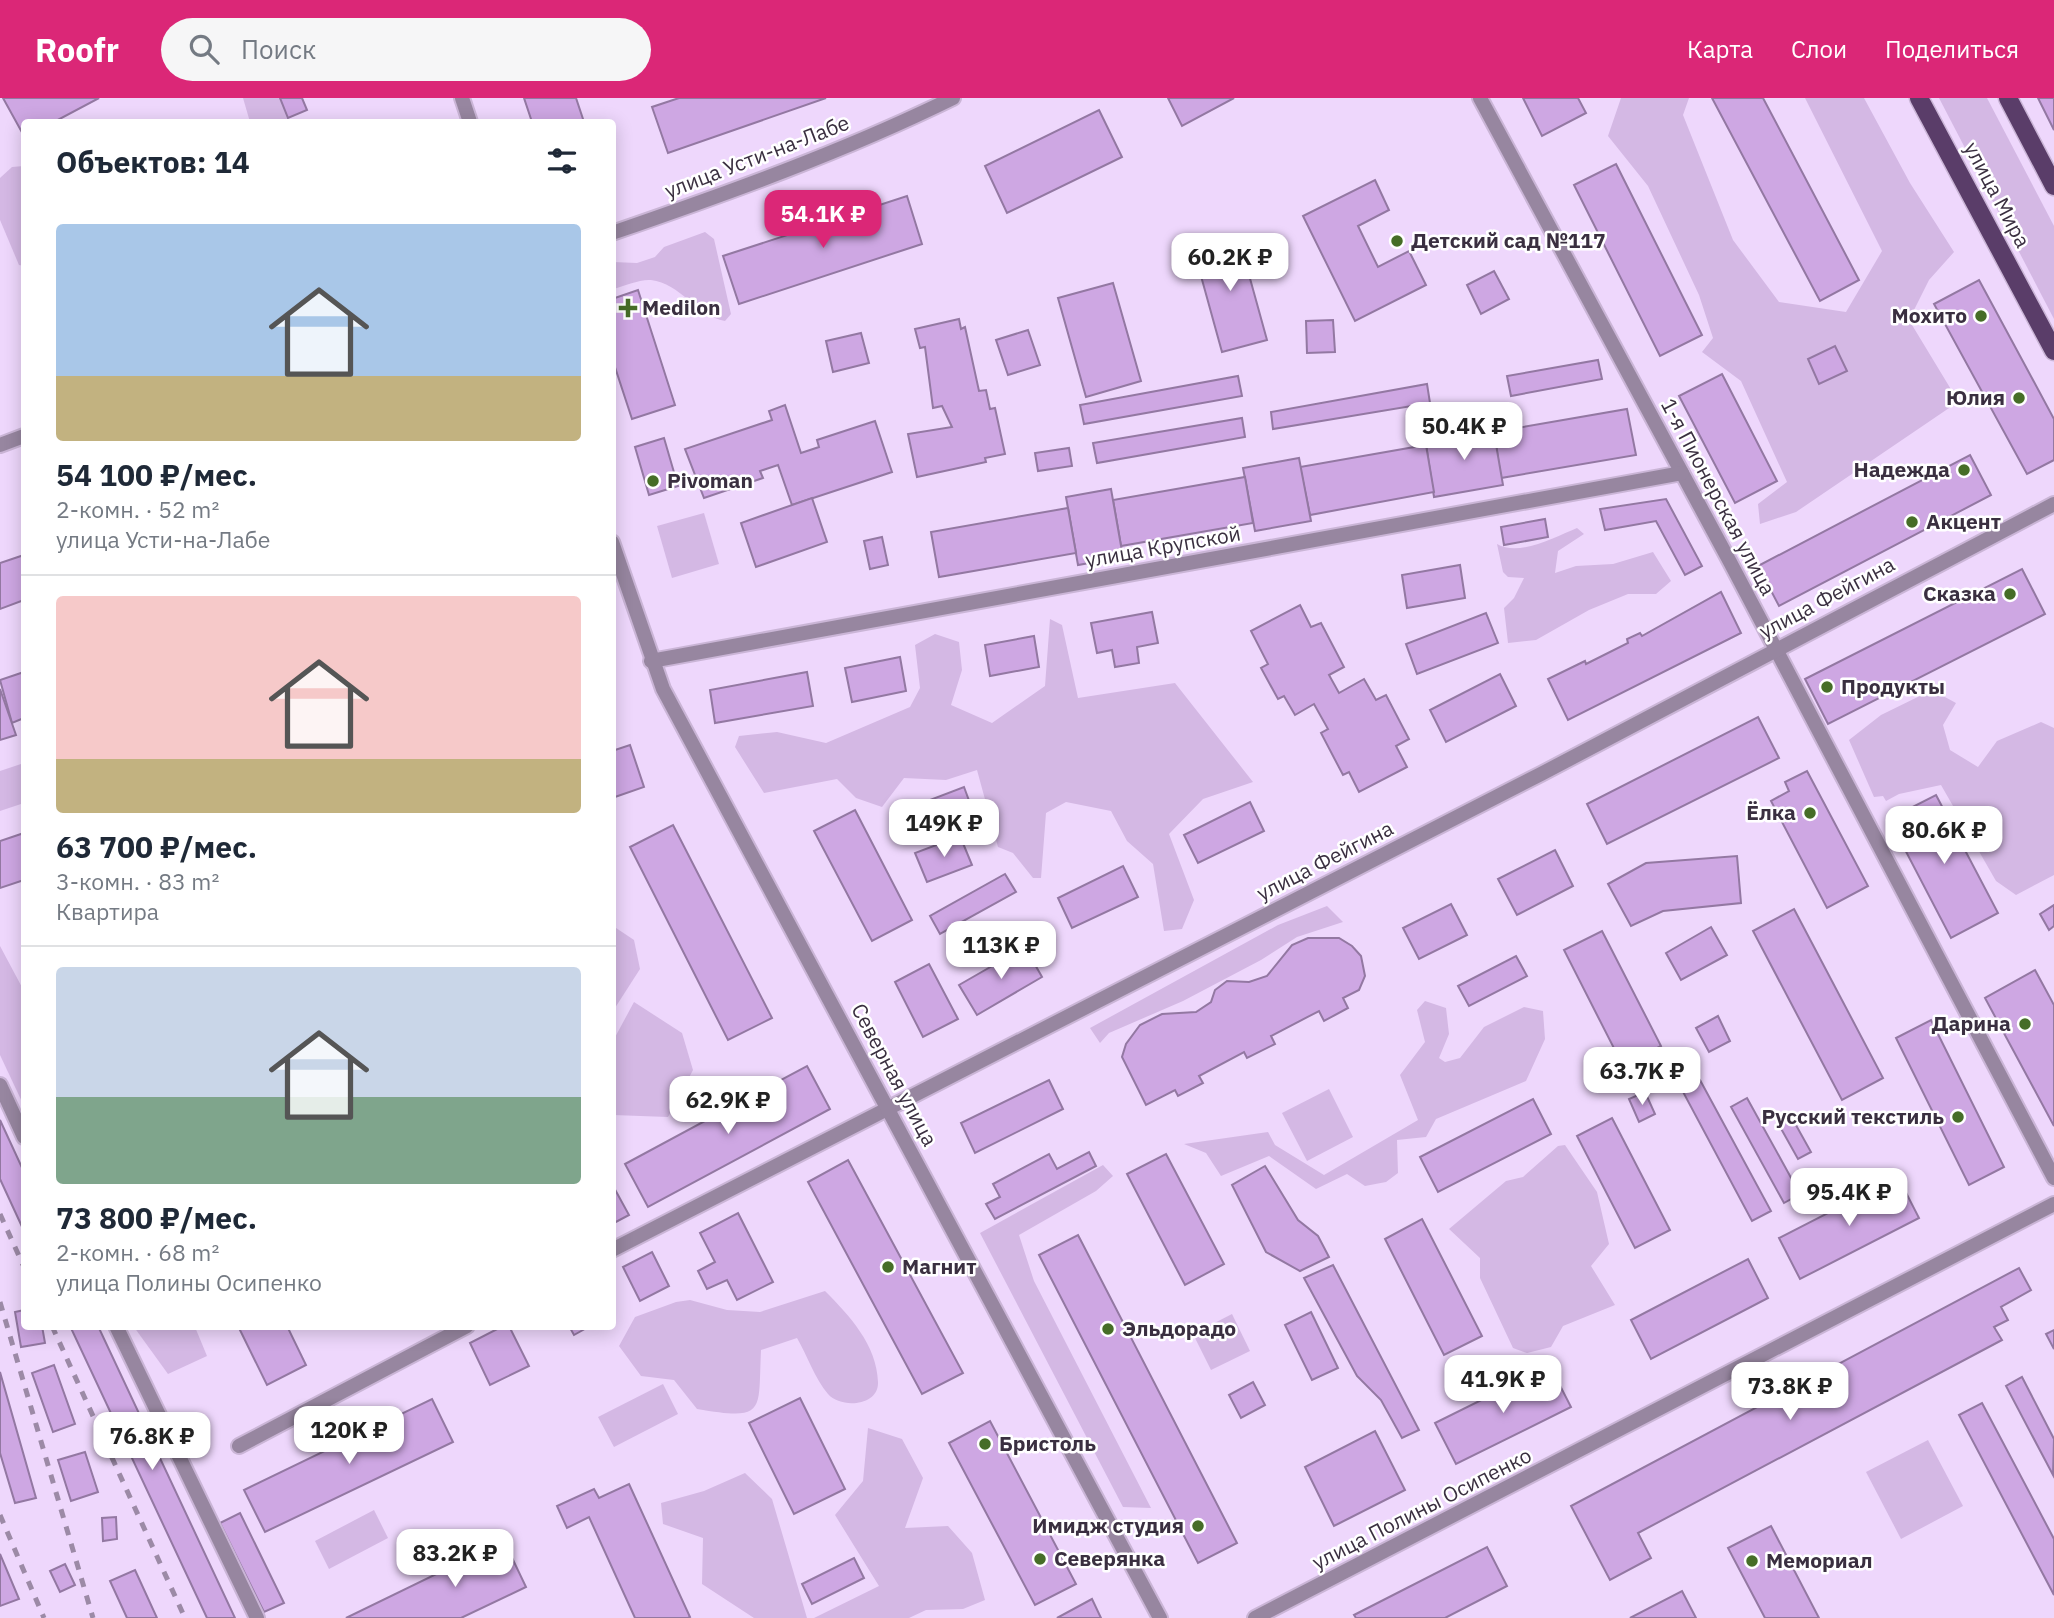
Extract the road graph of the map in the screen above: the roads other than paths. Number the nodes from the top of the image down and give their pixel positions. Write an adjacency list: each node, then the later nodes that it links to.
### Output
1 (462, 98): 6 (street)
2 (953, 98): 8 (street, улица Усти-на-Лабе)
3 (1480, 98): 12 (street, 1-я Пионерская улица)
4 (1919, 98): 9 (main road, улица Мира)
5 (2008, 98): 7 (main road)
6 (469, 119)
7 (2054, 186)
8 (616, 232)
9 (2054, 351)
10 (21, 437): 11 (street)
11 (0, 445)
12 (1682, 473): 15 (street, 1-я Пионерская улица); 16 (street, улица Крупской)
13 (2054, 504): 15 (street, улица Фейгина)
14 (616, 554): 16 (street, Северная улица)
15 (1774, 649): 18 (street, улица Фейгина); 20 (street, 1-я Пионерская улица)
16 (651, 661): 18 (street, Северная улица)
17 (0, 1085): 19 (street)
18 (889, 1109): 22 (street, улица Фейгина); 27 (street, Северная улица)
19 (21, 1130)
20 (2054, 1178)
21 (2054, 1204): 28 (street, улица Полины Осипенко)
22 (616, 1248)
23 (118, 1330): 26 (street)
24 (459, 1330): 25 (street)
25 (239, 1446)
26 (257, 1618)
27 (1160, 1618)
28 (1255, 1618)

